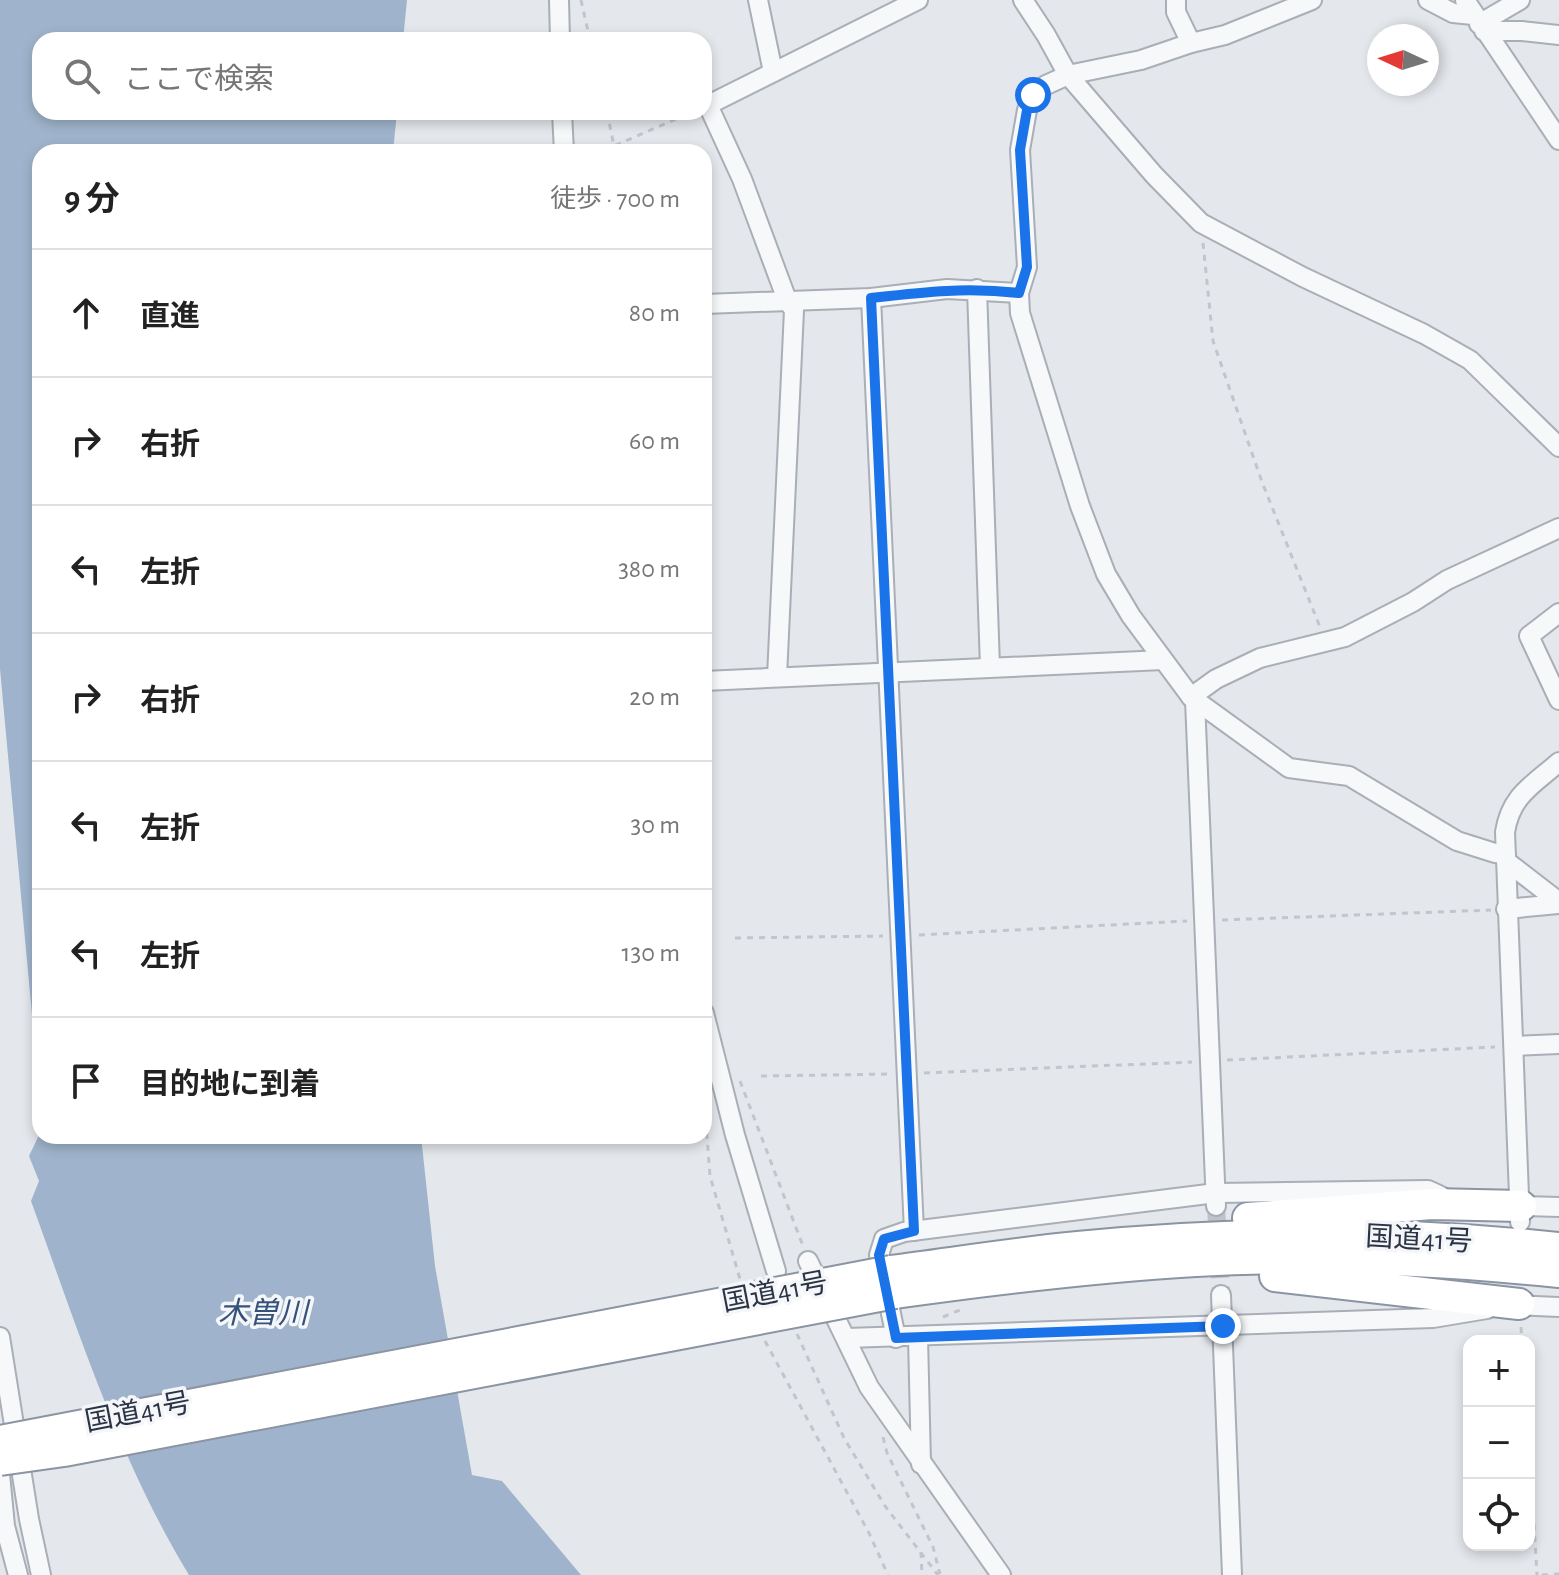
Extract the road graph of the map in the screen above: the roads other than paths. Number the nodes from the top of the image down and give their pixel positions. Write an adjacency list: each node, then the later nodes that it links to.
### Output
1 (559, 0): 10 (street)
2 (758, 0): 13 (street)
3 (918, 0): 13 (street)
4 (1023, 0): 14 (street)
5 (1176, 0): 12 (street)
6 (1312, 0): 12 (street)
7 (1428, 0): 9 (street)
8 (1520, 0): 9 (street)
9 (1475, 18): 11 (street); 18 (street)
10 (560, 32)
11 (1559, 35)
12 (1191, 43): 14 (street)
13 (773, 72): 15 (street)
14 (1068, 75): 21 (street); 25 (street)
15 (712, 103)
16 (712, 114): 23 (street)
17 (562, 120): 19 (street)
18 (1559, 140)
19 (564, 144)
20 (977, 289): 21 (street); 22 (street); 29 (street)
21 (1019, 293): 28 (street)
22 (871, 298): 23 (street); 30 (street)
23 (787, 300): 24 (street); 31 (street)
24 (712, 304)
25 (1559, 447)
26 (1559, 528): 33 (street)
27 (1559, 613): 34 (street)
28 (1163, 660): 29 (street); 33 (street)
29 (990, 667): 30 (street)
30 (887, 672): 31 (street); 46 (street)
31 (777, 677): 32 (street)
32 (712, 681)
33 (1193, 698): 36 (street); 42 (street)
34 (1559, 700)
35 (1559, 762): 36 (street)
36 (1506, 857): 37 (street); 38 (street)
37 (1559, 903): 38 (street)
38 (1506, 909): 41 (street)
39 (712, 1044): 50 (street)
40 (1559, 1044): 41 (street)
41 (1515, 1046): 45 (street)
42 (1216, 1200): 43 (street); 46 (street)
43 (1461, 1205): 45 (highway); 47 (highway)
44 (1559, 1207): 45 (street)
45 (1520, 1214)
46 (914, 1231): 61 (street)
47 (1078, 1247): 48 (highway, 国道41号); 52 (highway, 国道41号)
48 (1559, 1248)
49 (808, 1261): 60 (street)
50 (776, 1271)
51 (1559, 1272): 53 (highway, 国道41号)
52 (893, 1282): 53 (highway, 国道41号); 62 (highway, 国道41号, bridge); 63 (highway, 国道41号, bridge)
53 (957, 1285): 55 (highway)
54 (1221, 1295): 57 (street)
55 (1519, 1304): 56 (street); 57 (street)
56 (1559, 1307)
57 (1223, 1326): 59 (street); 71 (street)
58 (0, 1337): 69 (street)
59 (918, 1337): 61 (street); 65 (street)
60 (847, 1338): 61 (street); 65 (street)
61 (896, 1338)
62 (8, 1438)
63 (64, 1451): 64 (highway, 国道41号, bridge); 66 (highway, bridge)
64 (0, 1460)
65 (921, 1464): 70 (street)
66 (0, 1472): 67 (street)
67 (3, 1526): 68 (street)
68 (18, 1575)
69 (41, 1575)
70 (1001, 1575)
71 (1232, 1575)

